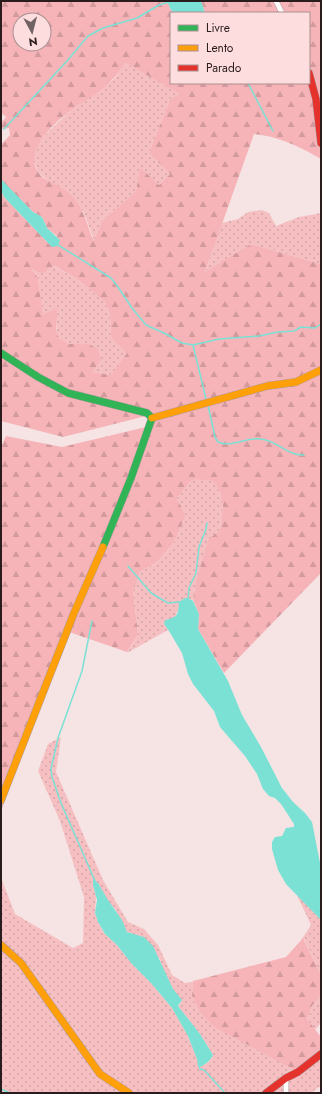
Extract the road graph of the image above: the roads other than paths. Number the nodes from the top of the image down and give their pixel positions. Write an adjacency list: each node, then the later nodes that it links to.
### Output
1 (276, 1): 2 (street)
2 (282, 12)
3 (310, 76): 4 (street)
4 (321, 143)
5 (1, 353): 7 (street)
6 (321, 370): 7 (street)
7 (152, 418): 8 (street)
8 (1, 800)
9 (1, 945): 12 (street)
10 (321, 1054): 11 (street)
11 (286, 1078): 13 (street); 14 (street)
12 (129, 1093)
13 (266, 1093)
14 (286, 1093)

